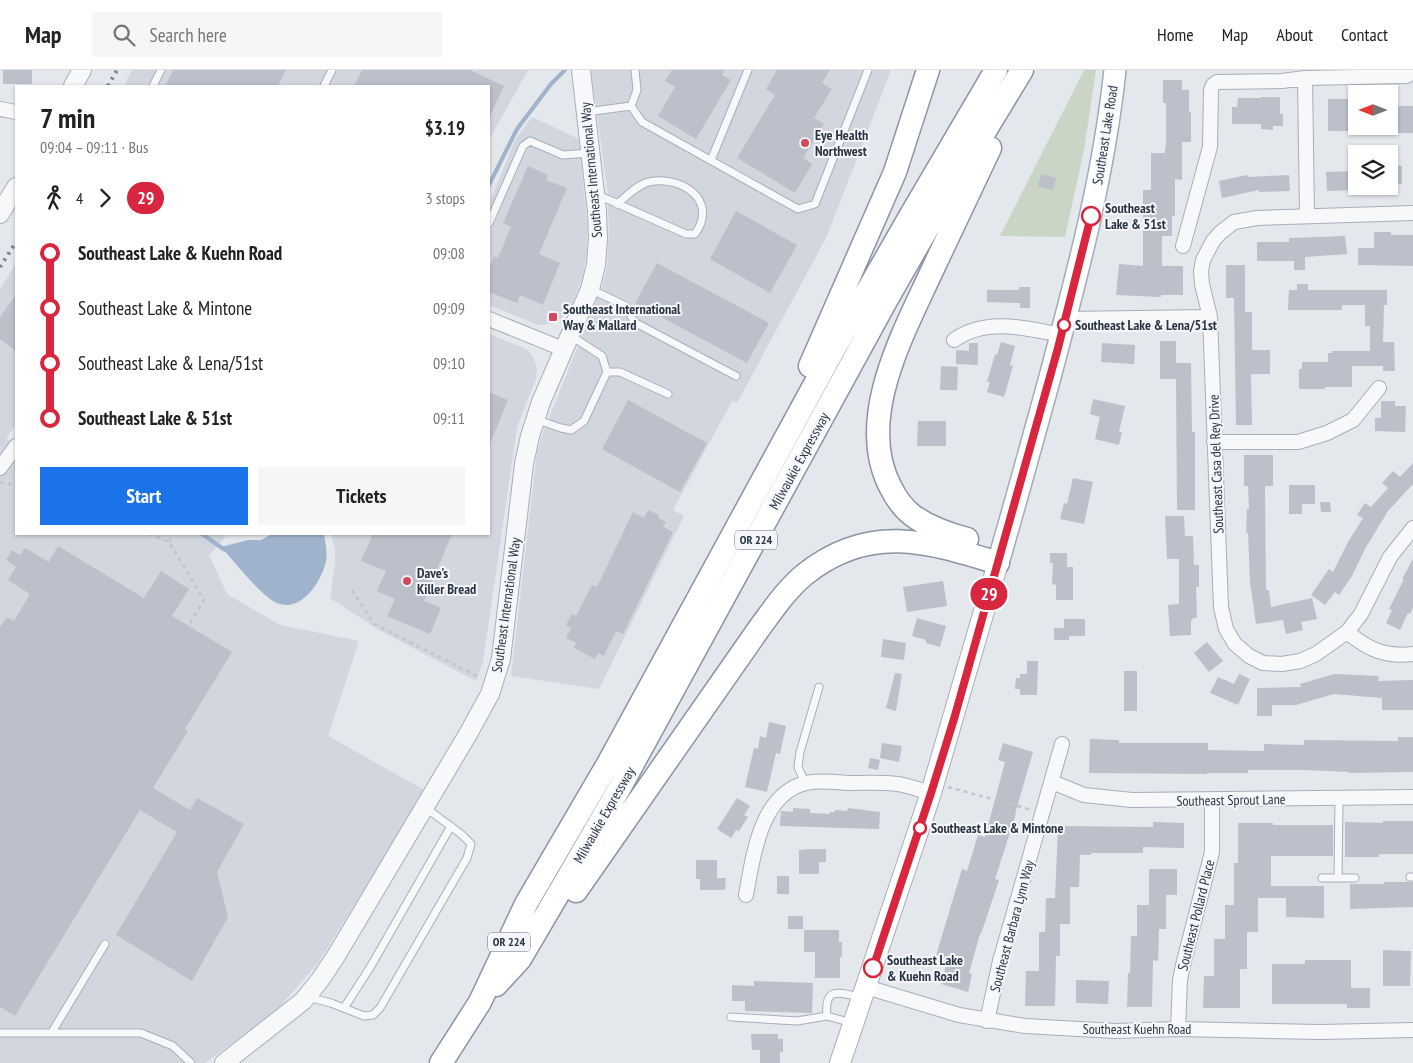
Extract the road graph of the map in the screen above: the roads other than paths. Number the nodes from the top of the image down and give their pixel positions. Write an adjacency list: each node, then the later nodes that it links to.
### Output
1 (82, 70): 15 (street)
2 (161, 70): 16 (lane)
3 (332, 70): 17 (lane)
4 (581, 70): 21 (street, Southeast International Way)
5 (635, 70): 18 (lane)
6 (748, 70): 23 (lane)
7 (868, 70): 23 (lane)
8 (928, 70): 44 (highway)
9 (996, 70): 44 (highway, Milwaukie Expressway / OR 224)
10 (1022, 70): 64 (highway, Milwaukie Expressway / OR 224)
11 (1027, 70): 46 (highway)
12 (1115, 70): 35 (main road, Southeast Lake Road)
13 (1406, 73): 14 (street)
14 (1305, 78): 29 (street); 31 (street)
15 (74, 85)
16 (154, 85)
17 (324, 85)
18 (631, 106): 21 (lane); 23 (lane)
19 (0, 109): 20 (street)
20 (15, 112)
21 (586, 112): 22 (street, Southeast International Way)
22 (591, 152): 25 (street, Southeast International Way); 30 (lane)
23 (711, 160)
24 (15, 189): 28 (street)
25 (595, 194): 26 (lane); 32 (street, Southeast International Way)
26 (617, 204): 26 (lane)
27 (1413, 213): 29 (street, Southeast Casa del Rey Drive)
28 (0, 214)
29 (1307, 216): 33 (street, Southeast Casa del Rey Drive)
30 (490, 221)
31 (1183, 246)
32 (590, 289): 37 (street, Southeast International Way); 39 (lane)
33 (1210, 317): 35 (street); 43 (street, Southeast Casa del Rey Drive)
34 (490, 319): 37 (street)
35 (1063, 327): 36 (street); 46 (main road, Southeast Lake Road)
36 (954, 340)
37 (566, 342): 38 (lane); 42 (street, Southeast International Way)
38 (607, 372): 41 (lane); 42 (lane)
39 (736, 376)
40 (1380, 388): 43 (street)
41 (668, 394)
42 (535, 419): 57 (street, Southeast International Way)
43 (1214, 442): 47 (street, Southeast Casa del Rey Drive)
44 (754, 497): 67 (highway, Milwaukie Expressway / OR 224)
45 (1413, 528): 47 (street, Southeast Casa del Rey Drive)
46 (1000, 556): 53 (main road, Southeast Lake Road); 64 (highway)
47 (1348, 632): 48 (street)
48 (1413, 654)
49 (819, 686): 52 (lane)
50 (1062, 744): 51 (street, Southeast Barbara Lynn Way)
51 (1052, 782): 56 (street, Southeast Sprout Lane); 71 (street, Southeast Barbara Lynn Way)
52 (805, 783): 53 (street); 62 (street)
53 (933, 788): 65 (main road, Southeast Lake Road)
54 (1413, 797): 55 (street, Southeast Sprout Lane)
55 (1339, 798): 56 (street, Southeast Sprout Lane); 60 (lane)
56 (1212, 800): 73 (street, Southeast Pollard Place)
57 (424, 807): 58 (lane); 66 (street, Southeast International Way)
58 (451, 826): 68 (lane); 68 (lane)
59 (1322, 878): 60 (lane)
60 (1338, 878): 61 (lane)
61 (1356, 878)
62 (746, 895)
63 (105, 944): 75 (lane)
64 (520, 959): 67 (highway, Milwaukie Expressway / OR 224)
65 (865, 992): 69 (lane); 71 (street, Southeast Kuehn Road); 72 (main road, Southeast Lake Road)
66 (308, 996): 68 (lane); 78 (street, Southeast International Way)
67 (480, 1002): 79 (highway, Milwaukie Expressway / OR 224)
68 (344, 1008)
69 (828, 1016): 70 (lane); 72 (lane)
70 (731, 1017)
71 (987, 1021): 73 (street, Southeast Kuehn Road)
72 (854, 1024): 80 (main road, Southeast Lake Road)
73 (1178, 1029): 74 (street, Southeast Kuehn Road)
74 (1413, 1030)
75 (52, 1032): 76 (lane); 77 (lane)
76 (0, 1033)
77 (191, 1063)
78 (224, 1063)
79 (441, 1063)
80 (840, 1063)

